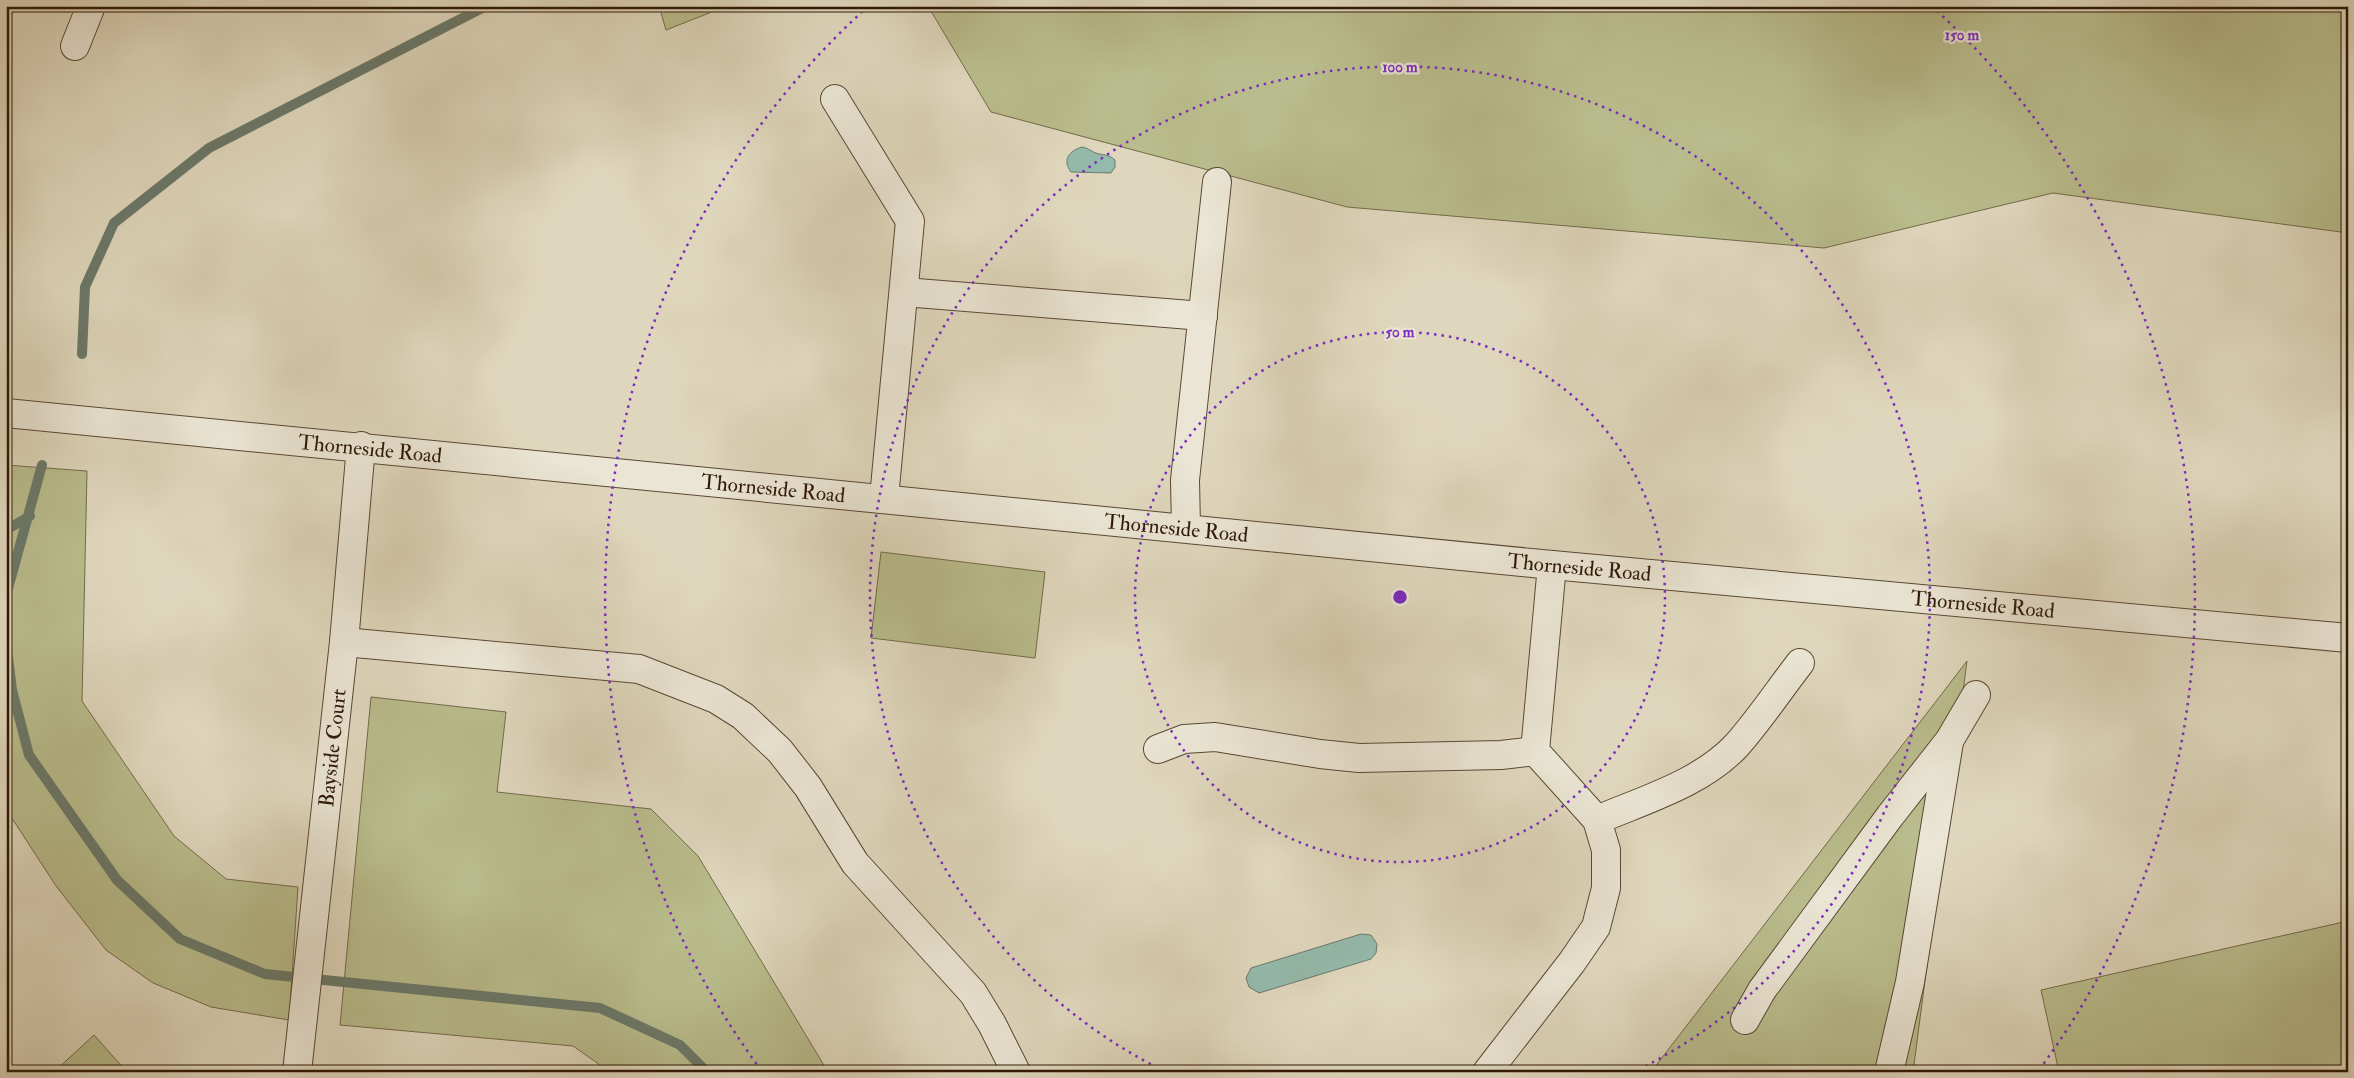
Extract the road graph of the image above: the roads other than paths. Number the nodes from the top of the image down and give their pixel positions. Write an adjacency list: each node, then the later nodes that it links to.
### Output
1 (91, 6): 2 (street)
2 (75, 46)
3 (835, 99): 5 (street)
4 (1217, 182): 6 (street)
5 (904, 292): 6 (street); 9 (street)
6 (1203, 316): 10 (street)
7 (6, 413): 8 (street, Thorneside Road)
8 (361, 446): 9 (street, Thorneside Road); 13 (street, Bayside Court)
9 (884, 498): 10 (street, Thorneside Road)
10 (1186, 528): 11 (street, Thorneside Road)
11 (1552, 565): 12 (street, Thorneside Road); 18 (street)
12 (2348, 638)
13 (344, 642): 21 (street, Bayside Court); 22 (street)
14 (1800, 663): 19 (street)
15 (1976, 695): 16 (street)
16 (1949, 741): 20 (street); 24 (street)
17 (1158, 749): 18 (street)
18 (1535, 751): 19 (street)
19 (1597, 820): 23 (street)
20 (1745, 1020)
21 (299, 1060)
22 (1016, 1072)
23 (1487, 1072)
24 (1889, 1072)

